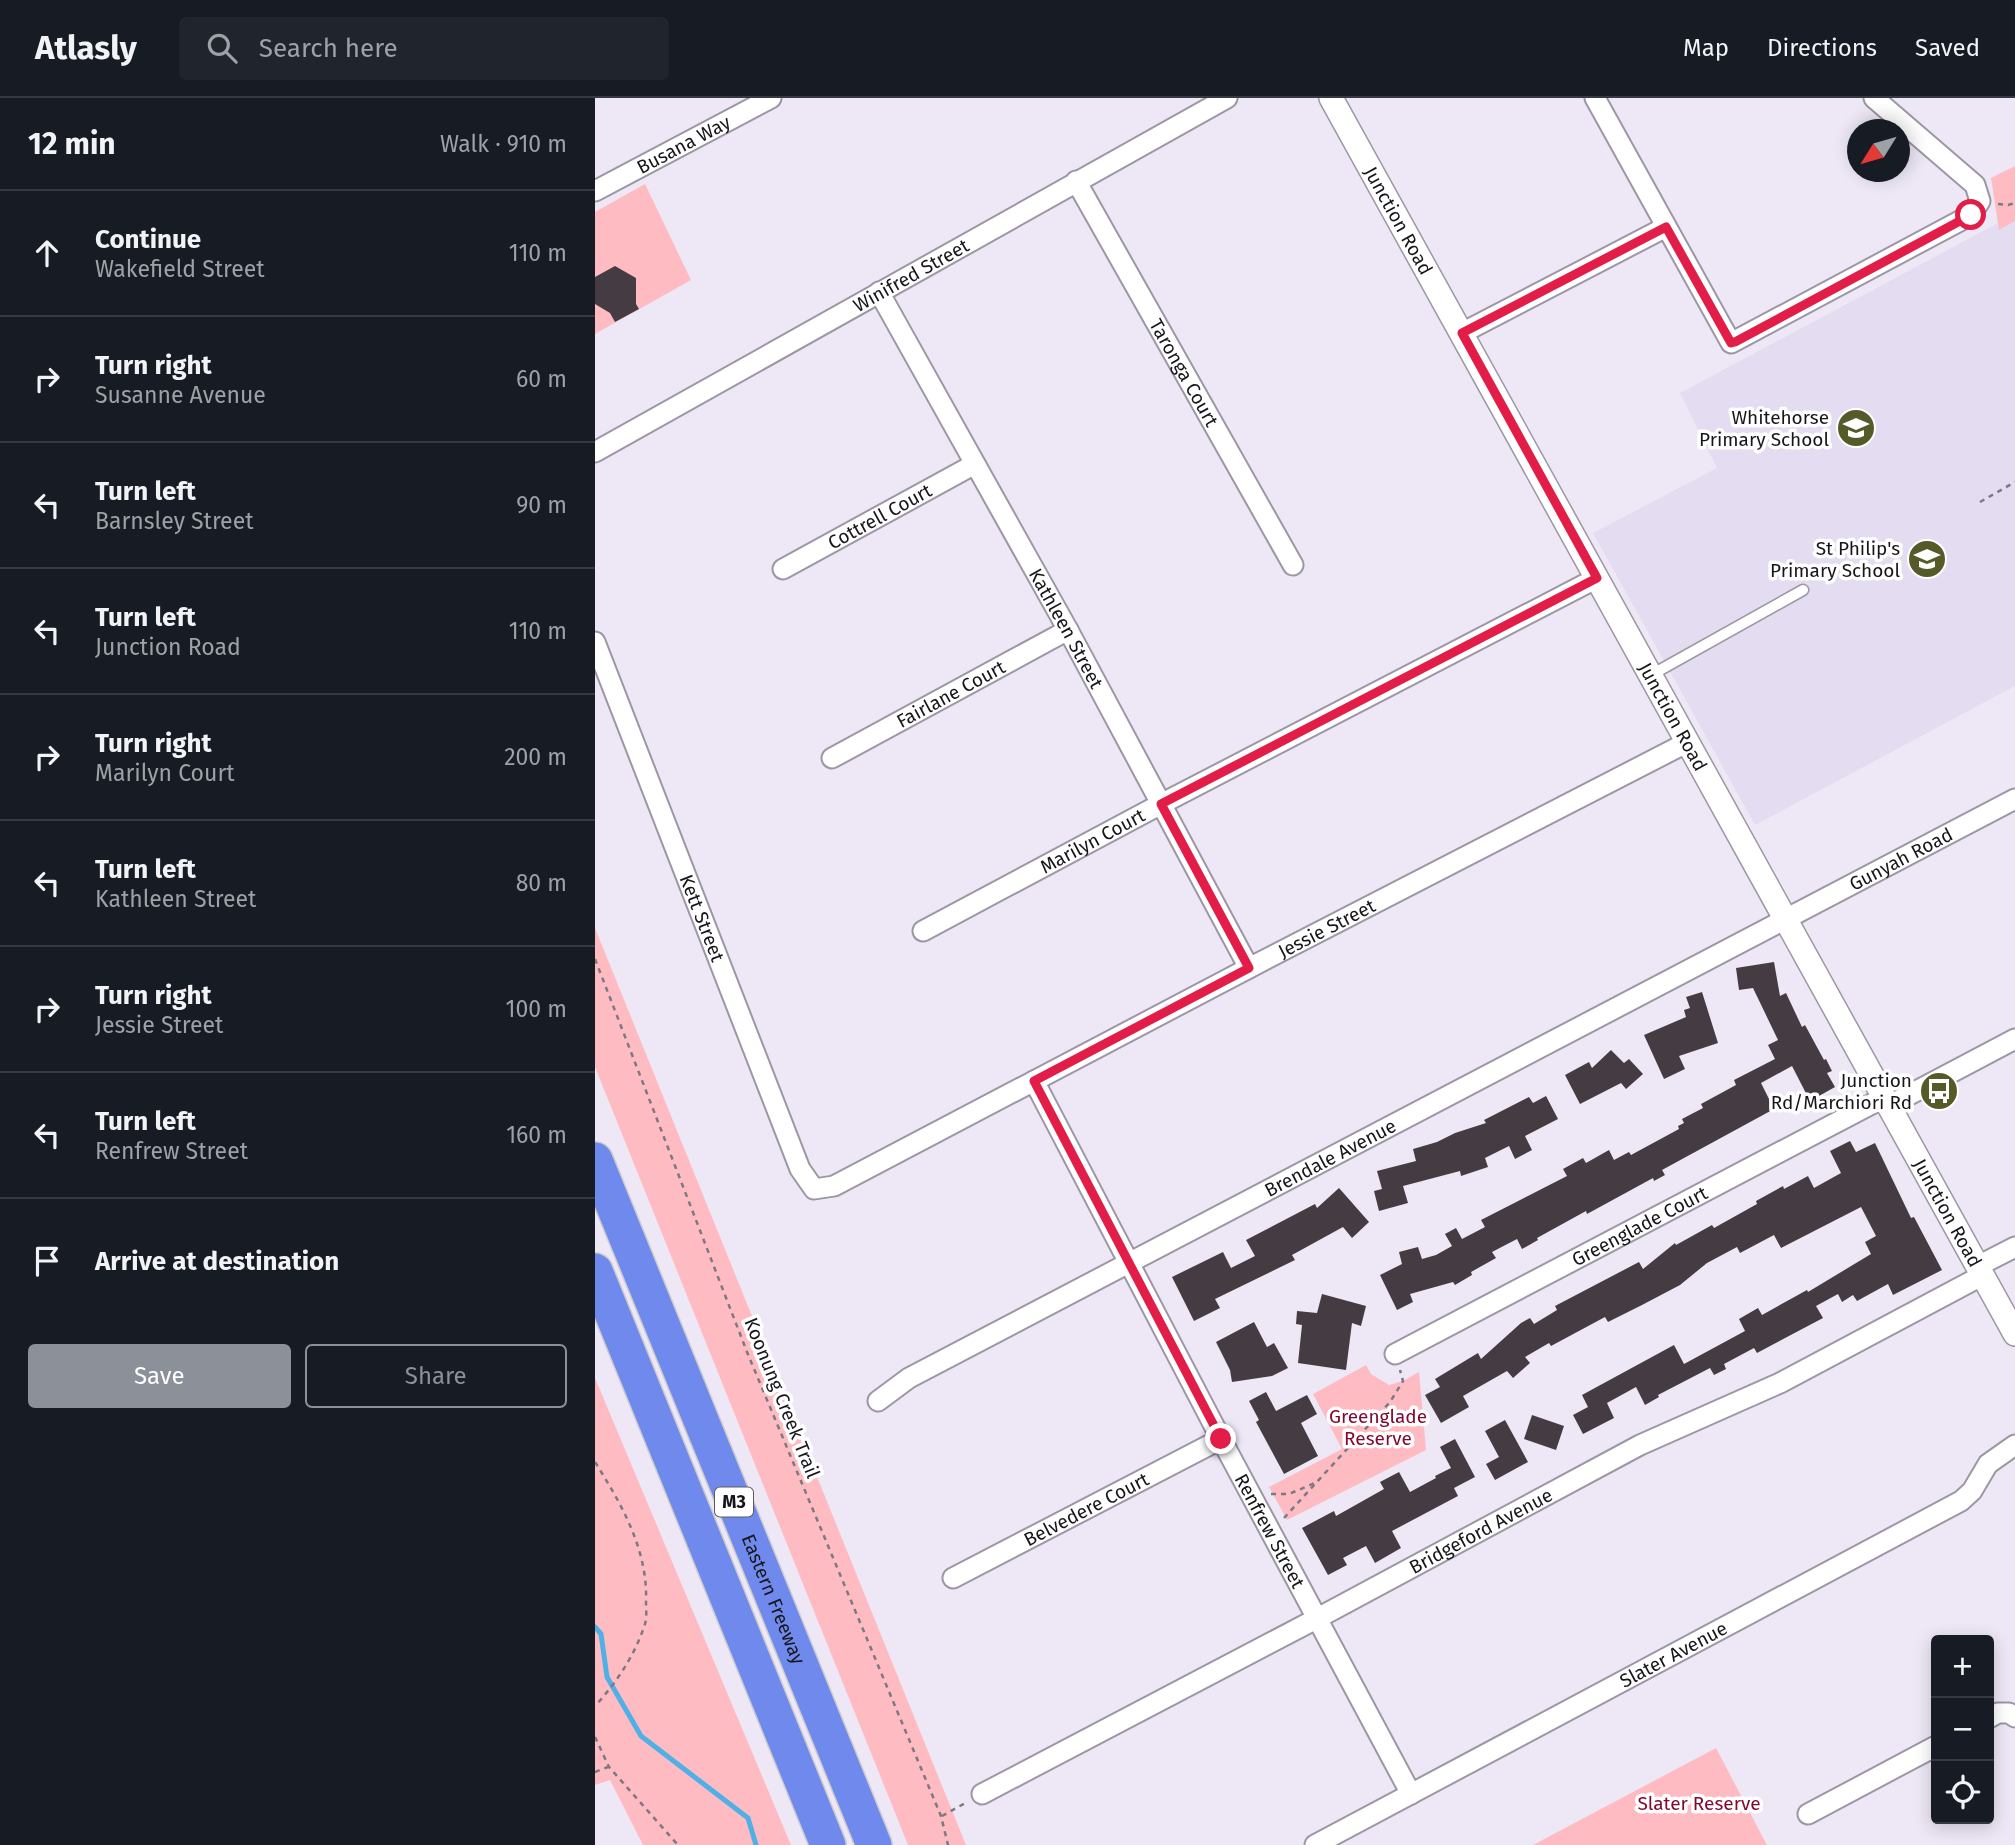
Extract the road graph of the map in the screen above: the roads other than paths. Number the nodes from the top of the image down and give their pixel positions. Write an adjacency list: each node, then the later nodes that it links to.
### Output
1 (771, 98): 7 (street, Busana Way)
2 (1227, 98): 6 (street, Winifred Street)
3 (1331, 98): 10 (street, Junction Road)
4 (1595, 98): 8 (street)
5 (1874, 98): 8 (street)
6 (1076, 181): 9 (street, Winifred Street); 13 (street, Taronga Court)
7 (595, 191)
8 (1666, 227): 10 (street)
9 (879, 292): 11 (street, Winifred Street); 12 (street, Kathleen Street)
10 (1462, 333): 15 (street, Junction Road)
11 (595, 452)
12 (975, 464): 14 (street, Cottrell Court); 17 (street, Kathleen Street)
13 (1293, 565)
14 (783, 569)
15 (1597, 578): 19 (street, Junction Road); 23 (street, Marilyn Court)
16 (1803, 590): 19 (lane)
17 (1068, 630): 21 (street, Fairlane Court); 23 (street, Kathleen Street)
18 (595, 642): 31 (street, Kett Street)
19 (1651, 676): 20 (street, Junction Road)
20 (1688, 743): 24 (street, Junction Road); 26 (street, Jessie Street)
21 (832, 758)
22 (2015, 799): 24 (street, Gunyah Road)
23 (1161, 804): 25 (street, Marilyn Court); 26 (street, Kathleen Street)
24 (1786, 918): 29 (street, Junction Road); 33 (street, Brendale Avenue)
25 (923, 931)
26 (1249, 968): 28 (street, Jessie Street)
27 (2015, 1039): 29 (street, Greenglade Court)
28 (1034, 1081): 31 (street, Jessie Street); 33 (street, Renfrew Street)
29 (1887, 1101): 34 (street, Junction Road); 37 (street, Greenglade Court)
30 (595, 1160): 50 (highway, Eastern Freeway / M3)
31 (814, 1189)
32 (2015, 1247): 34 (street, Bridgeford Avenue)
33 (1127, 1263): 38 (street, Brendale Avenue); 39 (street, Renfrew Street)
34 (1981, 1270): 36 (street, Junction Road); 42 (street, Bridgeford Avenue)
35 (595, 1271): 49 (highway, M3)
36 (2015, 1334)
37 (1395, 1354)
38 (878, 1401)
39 (1221, 1439): 41 (street, Belvedere Court); 42 (street, Renfrew Street)
40 (2015, 1445): 47 (street, Slater Avenue)
41 (953, 1578)
42 (1316, 1619): 46 (street, Bridgeford Avenue); 47 (street, Renfrew Street)
43 (1994, 1716): 44 (street)
44 (2015, 1717)
45 (1931, 1749): 48 (street)
46 (982, 1794)
47 (1411, 1794): 51 (street, Slater Avenue)
48 (1808, 1814)
49 (828, 1845)
50 (874, 1845)
51 (1315, 1845)

